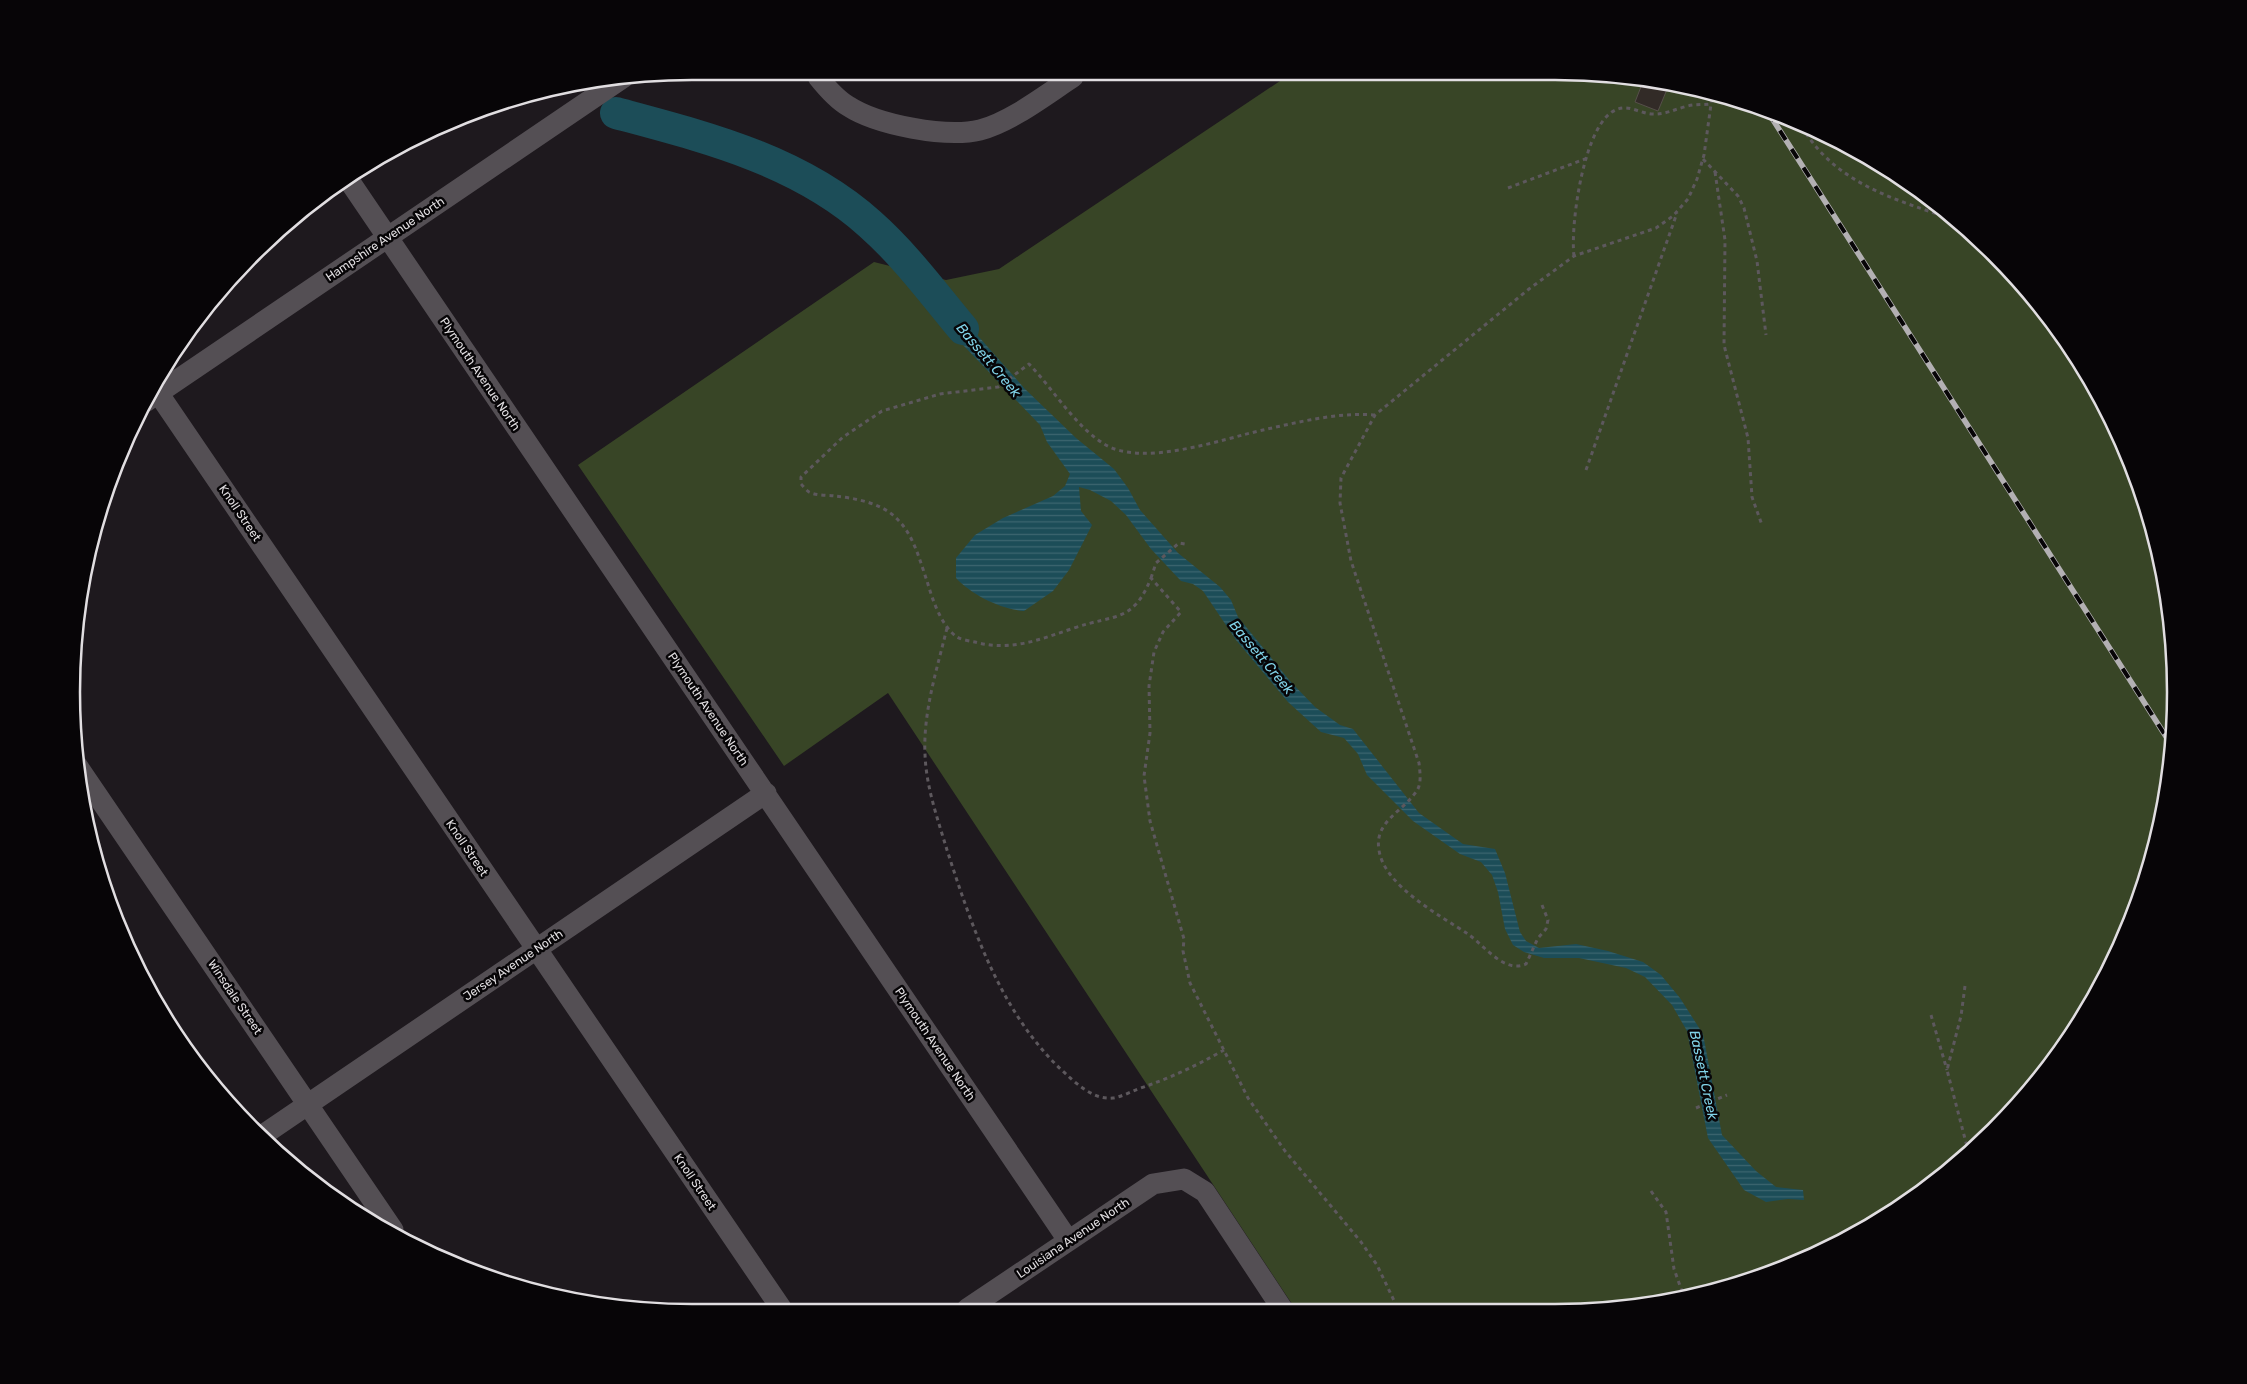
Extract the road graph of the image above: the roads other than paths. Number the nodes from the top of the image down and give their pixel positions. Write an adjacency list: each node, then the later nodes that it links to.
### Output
1 (820, 80): 2 (street)
2 (1068, 80)
3 (612, 85): 5 (street, Hampshire Avenue North)
4 (351, 184): 5 (street, Plymouth Avenue North)
5 (388, 238): 6 (street, Hampshire Avenue North); 9 (street, Plymouth Avenue North)
6 (161, 388)
7 (155, 399): 10 (street, Knoll Street)
8 (86, 779): 11 (street, Winsdale Street)
9 (766, 794): 10 (street, Jersey Avenue North); 14 (street, Plymouth Avenue North)
10 (537, 950): 11 (street, Jersey Avenue North); 15 (street, Knoll Street)
11 (308, 1105): 12 (street, Jersey Avenue North); 13 (street, Winsdale Street)
12 (267, 1132)
13 (388, 1223)
14 (1068, 1240): 16 (street, Louisiana Avenue North); 17 (street, Louisiana Avenue North)
15 (778, 1304)
16 (973, 1304)
17 (1279, 1304)

